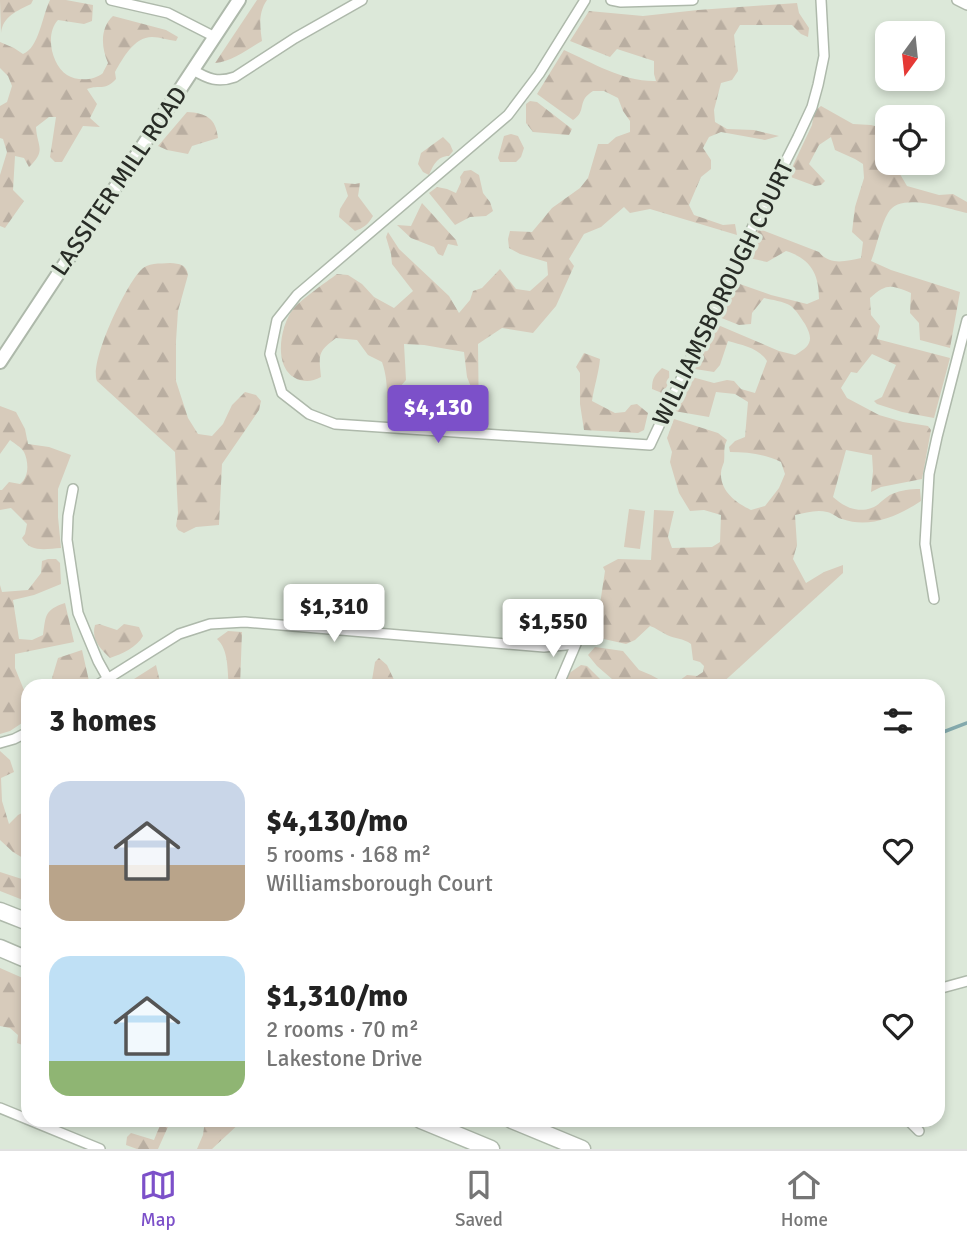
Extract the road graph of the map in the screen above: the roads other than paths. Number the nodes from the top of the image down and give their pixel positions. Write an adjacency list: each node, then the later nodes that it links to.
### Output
1 (111, 0): 10 (street)
2 (239, 0): 10 (main road, LASSITER MILL ROAD)
3 (362, 0): 11 (street)
4 (585, 0): 7 (street, WILLIAMSBOROUGH COURT)
5 (611, 0): 6 (street)
6 (693, 0)
7 (821, 0)
8 (957, 0): 9 (street)
9 (967, 5)
10 (215, 37): 11 (main road, LASSITER MILL ROAD)
11 (193, 70): 13 (main road, LASSITER MILL ROAD)
12 (967, 320): 15 (street)
13 (0, 362)
14 (73, 489): 16 (street)
15 (933, 598)
16 (108, 679): 17 (street)
17 (561, 679)
18 (21, 736): 19 (street)
19 (0, 743)
20 (0, 911): 21 (highway)
21 (21, 919)
22 (0, 948): 23 (highway)
23 (21, 957)
24 (967, 981): 25 (street)
25 (945, 987)
26 (0, 1108): 27 (street)
27 (21, 1117)
28 (46, 1127): 33 (street)
29 (438, 1127): 34 (highway)
30 (529, 1127): 35 (highway)
31 (915, 1127): 32 (street)
32 (919, 1131)
33 (100, 1149)
34 (491, 1149)
35 (582, 1149)

